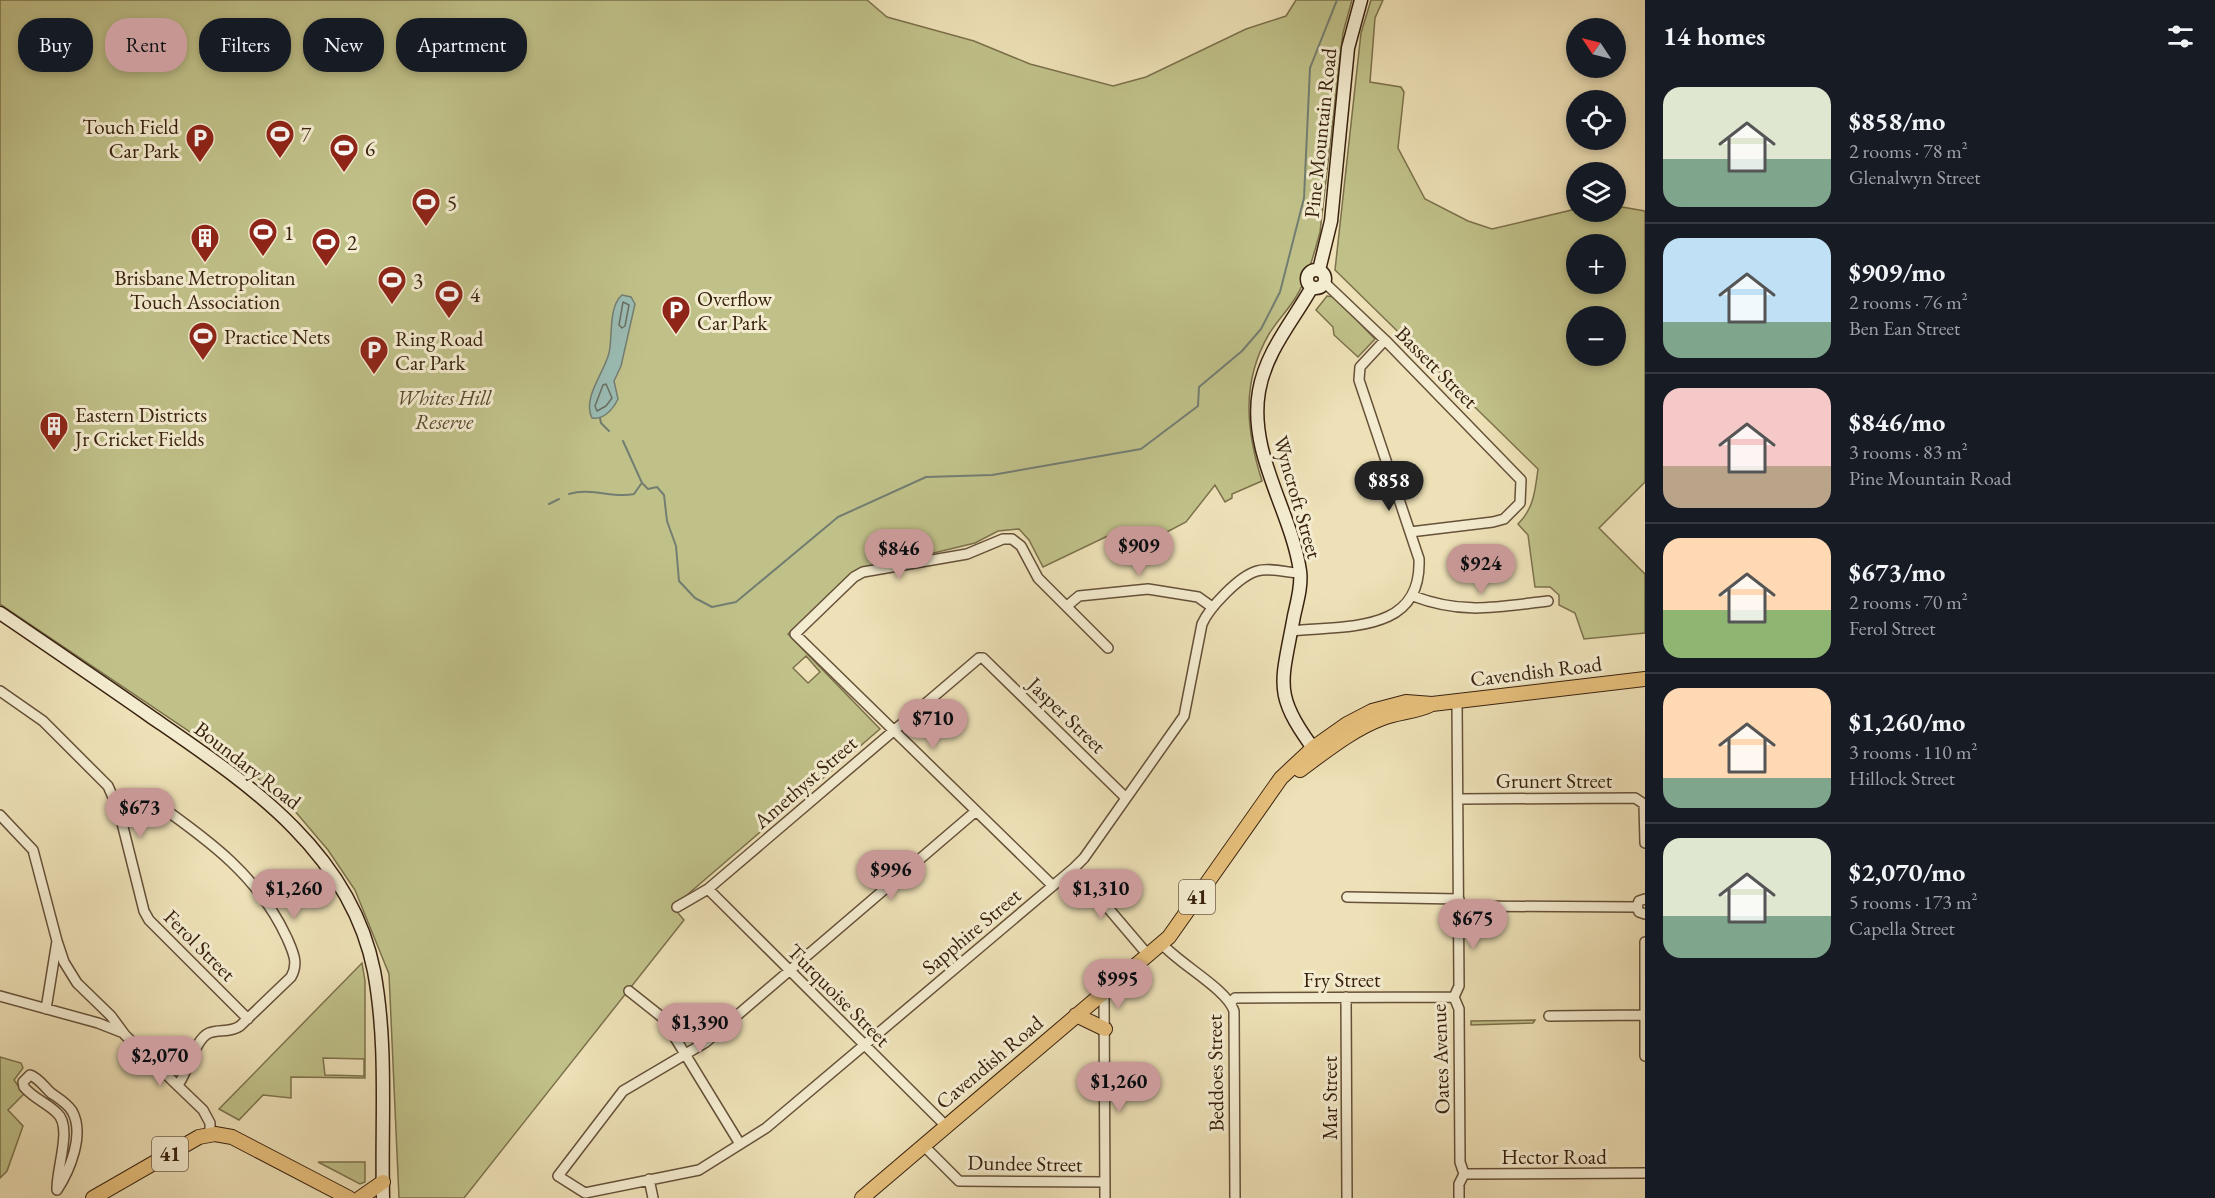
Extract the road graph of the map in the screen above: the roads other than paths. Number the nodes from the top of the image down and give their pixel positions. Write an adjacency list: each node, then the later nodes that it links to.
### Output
1 (1361, 0): 2 (street, Pine Mountain Road)
2 (1318, 285): 3 (street, Bassett Street); 5 (street, Wyncroft Street)
3 (1385, 340): 4 (street); 4 (street, Bassett Street)
4 (1410, 532): 6 (street)
5 (1300, 573): 9 (street, Sapphire Street); 11 (street, Wyncroft Street)
6 (1413, 596): 7 (street); 11 (street)
7 (1548, 601)
8 (1067, 606): 9 (street); 12 (street); 17 (street)
9 (1212, 607): 19 (street, Sapphire Street)
10 (0, 613): 63 (street, Boundary Road)
11 (1291, 631): 18 (street, Wyncroft Street)
12 (1108, 648)
13 (983, 658): 17 (street, Amethyst Street); 19 (street, Jasper Street)
14 (1645, 679): 16 (main road, Cavendish Road / 41)
15 (0, 691): 21 (street, Ferol Street)
16 (1457, 702): 18 (main road, Cavendish Road / 41); 20 (street, Oates Avenue)
17 (894, 729): 22 (street); 27 (street, Amethyst Street)
18 (1316, 752): 36 (main road, Cavendish Road / 41)
19 (1126, 798): 25 (street, Sapphire Street)
20 (1458, 799): 24 (street, Grunert Street); 30 (street, Oates Avenue)
21 (118, 811): 49 (street, Ferol Street); 49 (street)
22 (976, 811): 26 (street); 38 (street)
23 (1, 817): 34 (street)
24 (1645, 843)
25 (1074, 868): 26 (street, Sapphire Street); 37 (street)
26 (1052, 885): 52 (street, Sapphire Street)
27 (708, 889): 32 (street, Amethyst Street); 38 (street, Turquoise Street)
28 (1347, 897): 30 (street)
29 (1645, 899): 31 (street)
30 (1459, 903): 31 (street); 43 (street, Oates Avenue)
31 (1637, 907): 33 (street)
32 (676, 908)
33 (1645, 914)
34 (57, 941): 45 (street); 51 (street)
35 (1645, 942): 47 (street)
36 (1161, 944): 37 (main road, Cavendish Road / 41); 44 (street, Beddoes Street)
37 (1148, 955): 40 (main road, Cavendish Road / 41)
38 (789, 971): 52 (street, Turquoise Street); 53 (street)
39 (629, 991): 53 (street)
40 (1104, 992): 46 (main road, Cavendish Road / 41); 50 (street)
41 (0, 996): 45 (street)
42 (1346, 997): 43 (street, Fry Street); 44 (street, Fry Street); 74 (street, Mar Street)
43 (1454, 997): 61 (street, Oates Avenue)
44 (1231, 1002): 73 (street, Beddoes Street)
45 (46, 1009): 51 (street)
46 (1076, 1015): 50 (main road); 56 (main road, Cavendish Road / 41)
47 (1644, 1015): 48 (street); 54 (street)
48 (1549, 1016)
49 (248, 1018): 55 (street)
50 (1105, 1029): 64 (street)
51 (125, 1035): 55 (street)
52 (864, 1045): 56 (street, Turquoise Street); 58 (street, Sapphire Street)
53 (685, 1055): 58 (street); 62 (street, Sapphire Street)
54 (1645, 1056)
55 (178, 1085): 57 (street)
56 (946, 1126): 59 (main road, Cavendish Road / 41)
57 (210, 1134): 66 (main road, 41); 67 (main road, 41)
58 (740, 1144): 62 (street, Sapphire Street)
59 (923, 1145): 64 (street, Dundee Street); 71 (main road, Cavendish Road / 41)
60 (1645, 1173): 61 (street, Hector Road)
61 (1464, 1174): 75 (street, Oates Avenue)
62 (649, 1179): 70 (street)
63 (383, 1182): 68 (main road); 69 (street, Boundary Road)
64 (1105, 1182): 72 (street)
65 (57, 1194): 65 (street)
66 (93, 1198)
67 (349, 1198)
68 (360, 1198)
69 (383, 1198)
70 (653, 1198)
71 (862, 1198)
72 (1105, 1198)
73 (1235, 1198)
74 (1347, 1198)
75 (1459, 1198)

